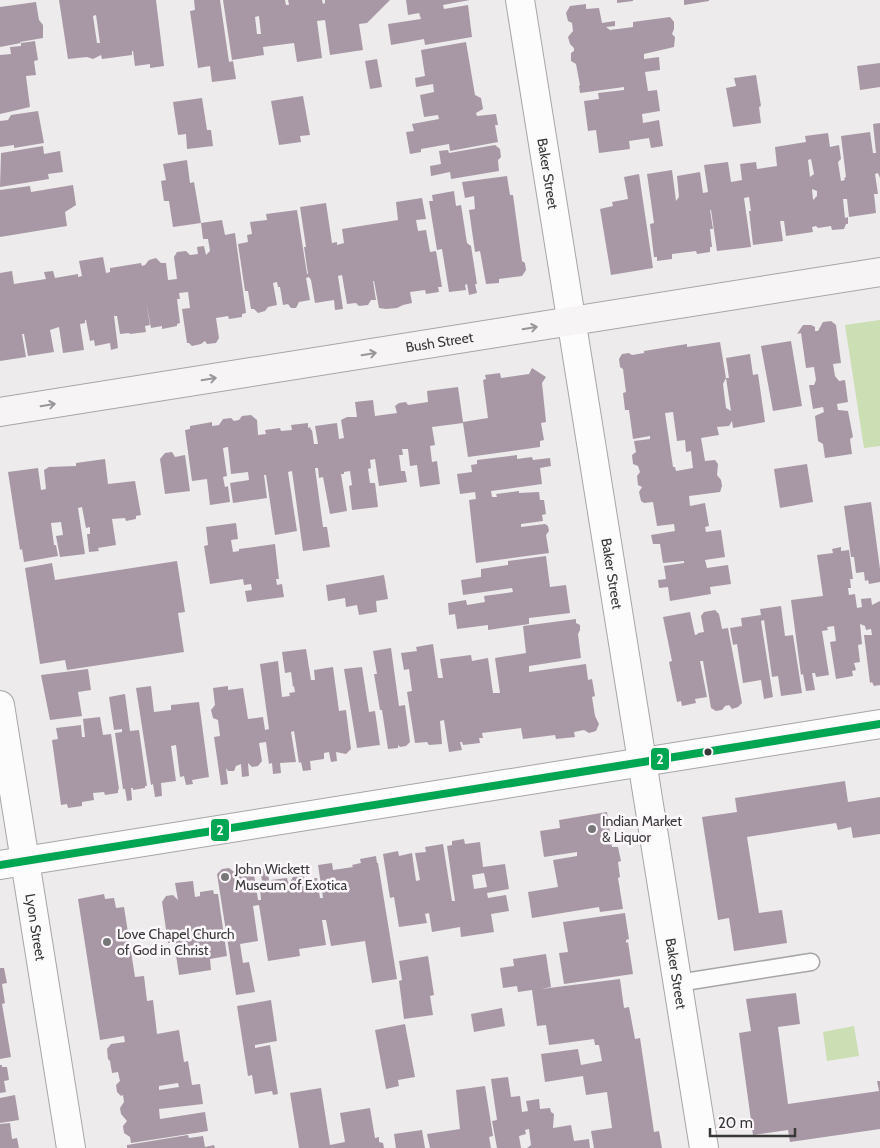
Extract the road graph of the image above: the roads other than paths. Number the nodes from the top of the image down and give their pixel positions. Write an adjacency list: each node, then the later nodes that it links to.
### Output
1 (520, 0): 3 (street, Baker Street)
2 (880, 272): 3 (main road, Bush Street)
3 (572, 321): 4 (main road, Bush Street, one-way to 3); 7 (street, Baker Street)
4 (0, 412)
5 (0, 705): 8 (street, Lyon Street)
6 (880, 724): 7 (street)
7 (642, 762): 8 (street); 10 (street, Baker Street)
8 (12, 863): 11 (street, Lyon Street)
9 (811, 962): 10 (lane)
10 (678, 983): 12 (street, Baker Street)
11 (71, 1148)
12 (704, 1148)

